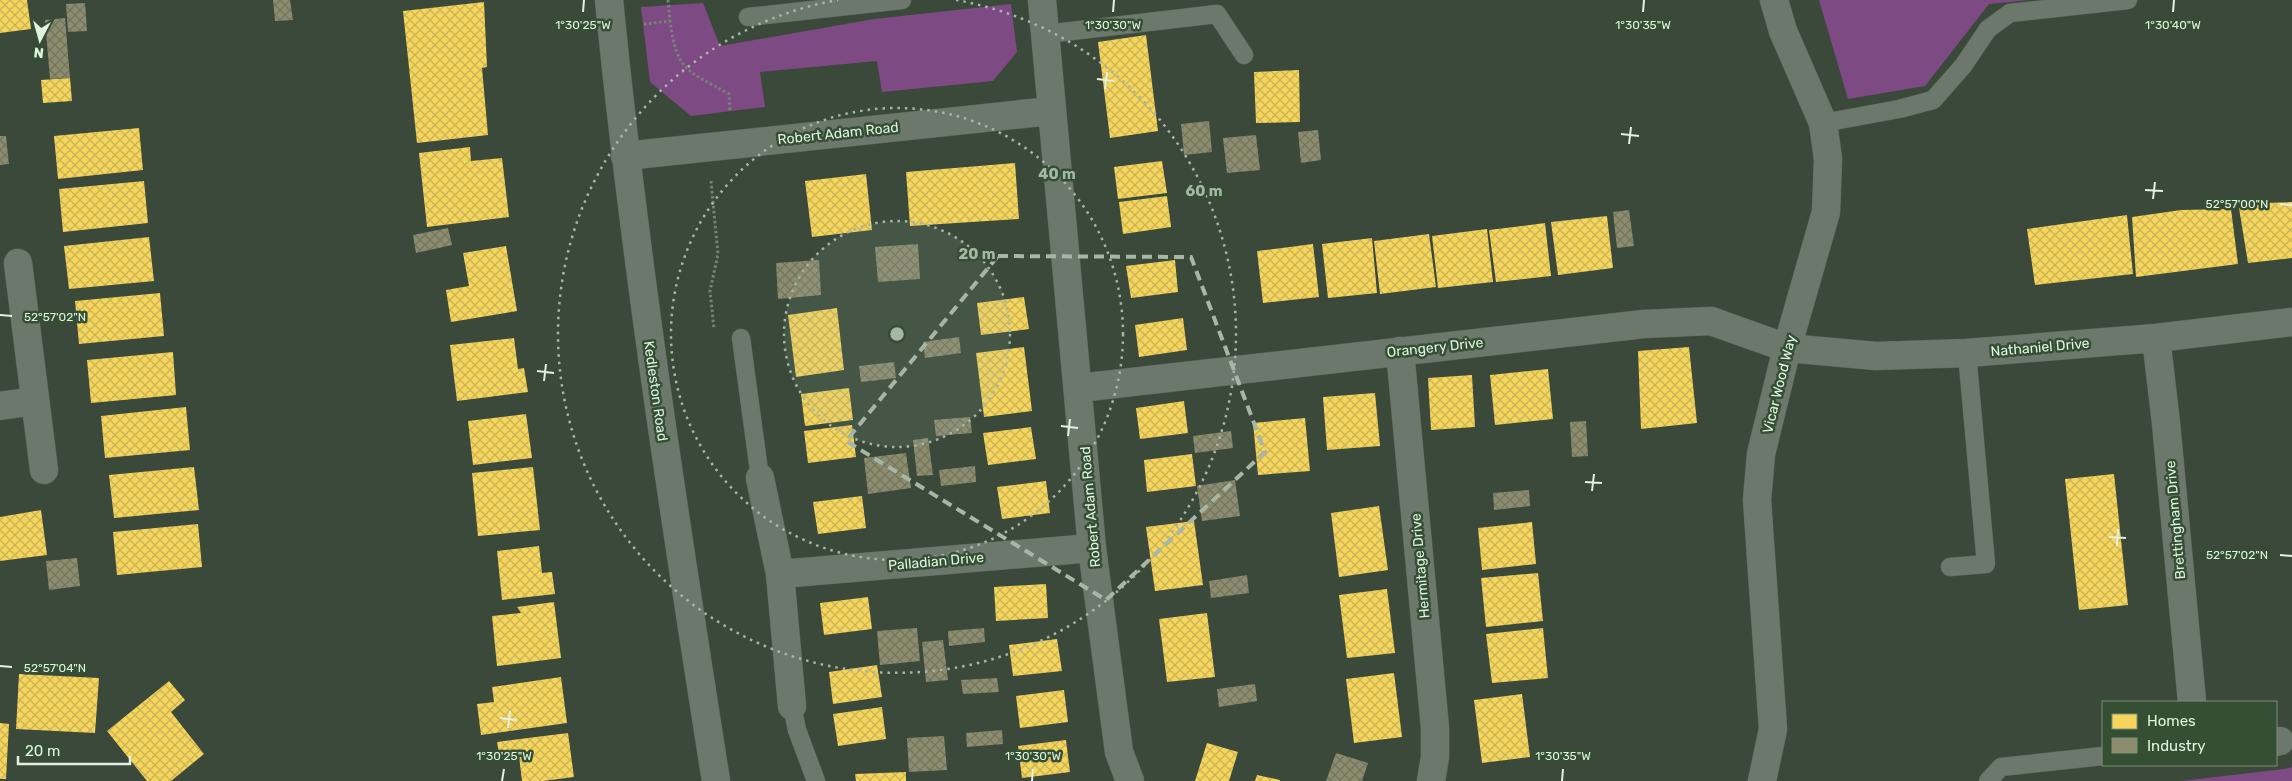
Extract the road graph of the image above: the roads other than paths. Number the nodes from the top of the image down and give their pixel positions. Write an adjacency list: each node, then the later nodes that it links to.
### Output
1 (609, 0): 11 (street, Kedleston Road)
2 (902, 0): 6 (lane)
3 (1042, 0): 7 (street, Robert Adam Road)
4 (1774, 0): 10 (street, Vicar Wood Way)
5 (2128, 0): 10 (lane)
6 (748, 17)
7 (1046, 34): 8 (lane); 9 (street, Robert Adam Road)
8 (1244, 55)
9 (1051, 111): 11 (street, Robert Adam Road); 19 (street, Robert Adam Road)
10 (1823, 123): 16 (street, Vicar Wood Way)
11 (625, 156): 30 (street, Kedleston Road)
12 (18, 264): 20 (street)
13 (2292, 322): 15 (street, Nathaniel Drive)
14 (740, 338): 23 (lane)
15 (2156, 338): 18 (street, Nathaniel Drive); 27 (street, Brettingham Drive)
16 (1787, 348): 17 (street, Orangery Drive); 18 (street, Nathaniel Drive); 34 (street, Vicar Wood Way)
17 (1400, 351): 19 (street, Orangery Drive); 33 (street, Hermitage Drive)
18 (1967, 353): 25 (lane)
19 (1079, 388): 24 (street, Robert Adam Road)
20 (35, 401): 21 (street); 22 (street)
21 (0, 406)
22 (44, 470)
23 (760, 478): 26 (street)
24 (1092, 548): 26 (street, Palladian Drive); 32 (street, Robert Adam Road)
25 (1950, 567)
26 (780, 574): 28 (street)
27 (2192, 701)
28 (792, 706): 31 (lane)
29 (2102, 756): 35 (lane)
30 (716, 781)
31 (816, 781)
32 (1130, 781)
33 (1431, 781)
34 (1762, 781)
35 (1988, 781)

